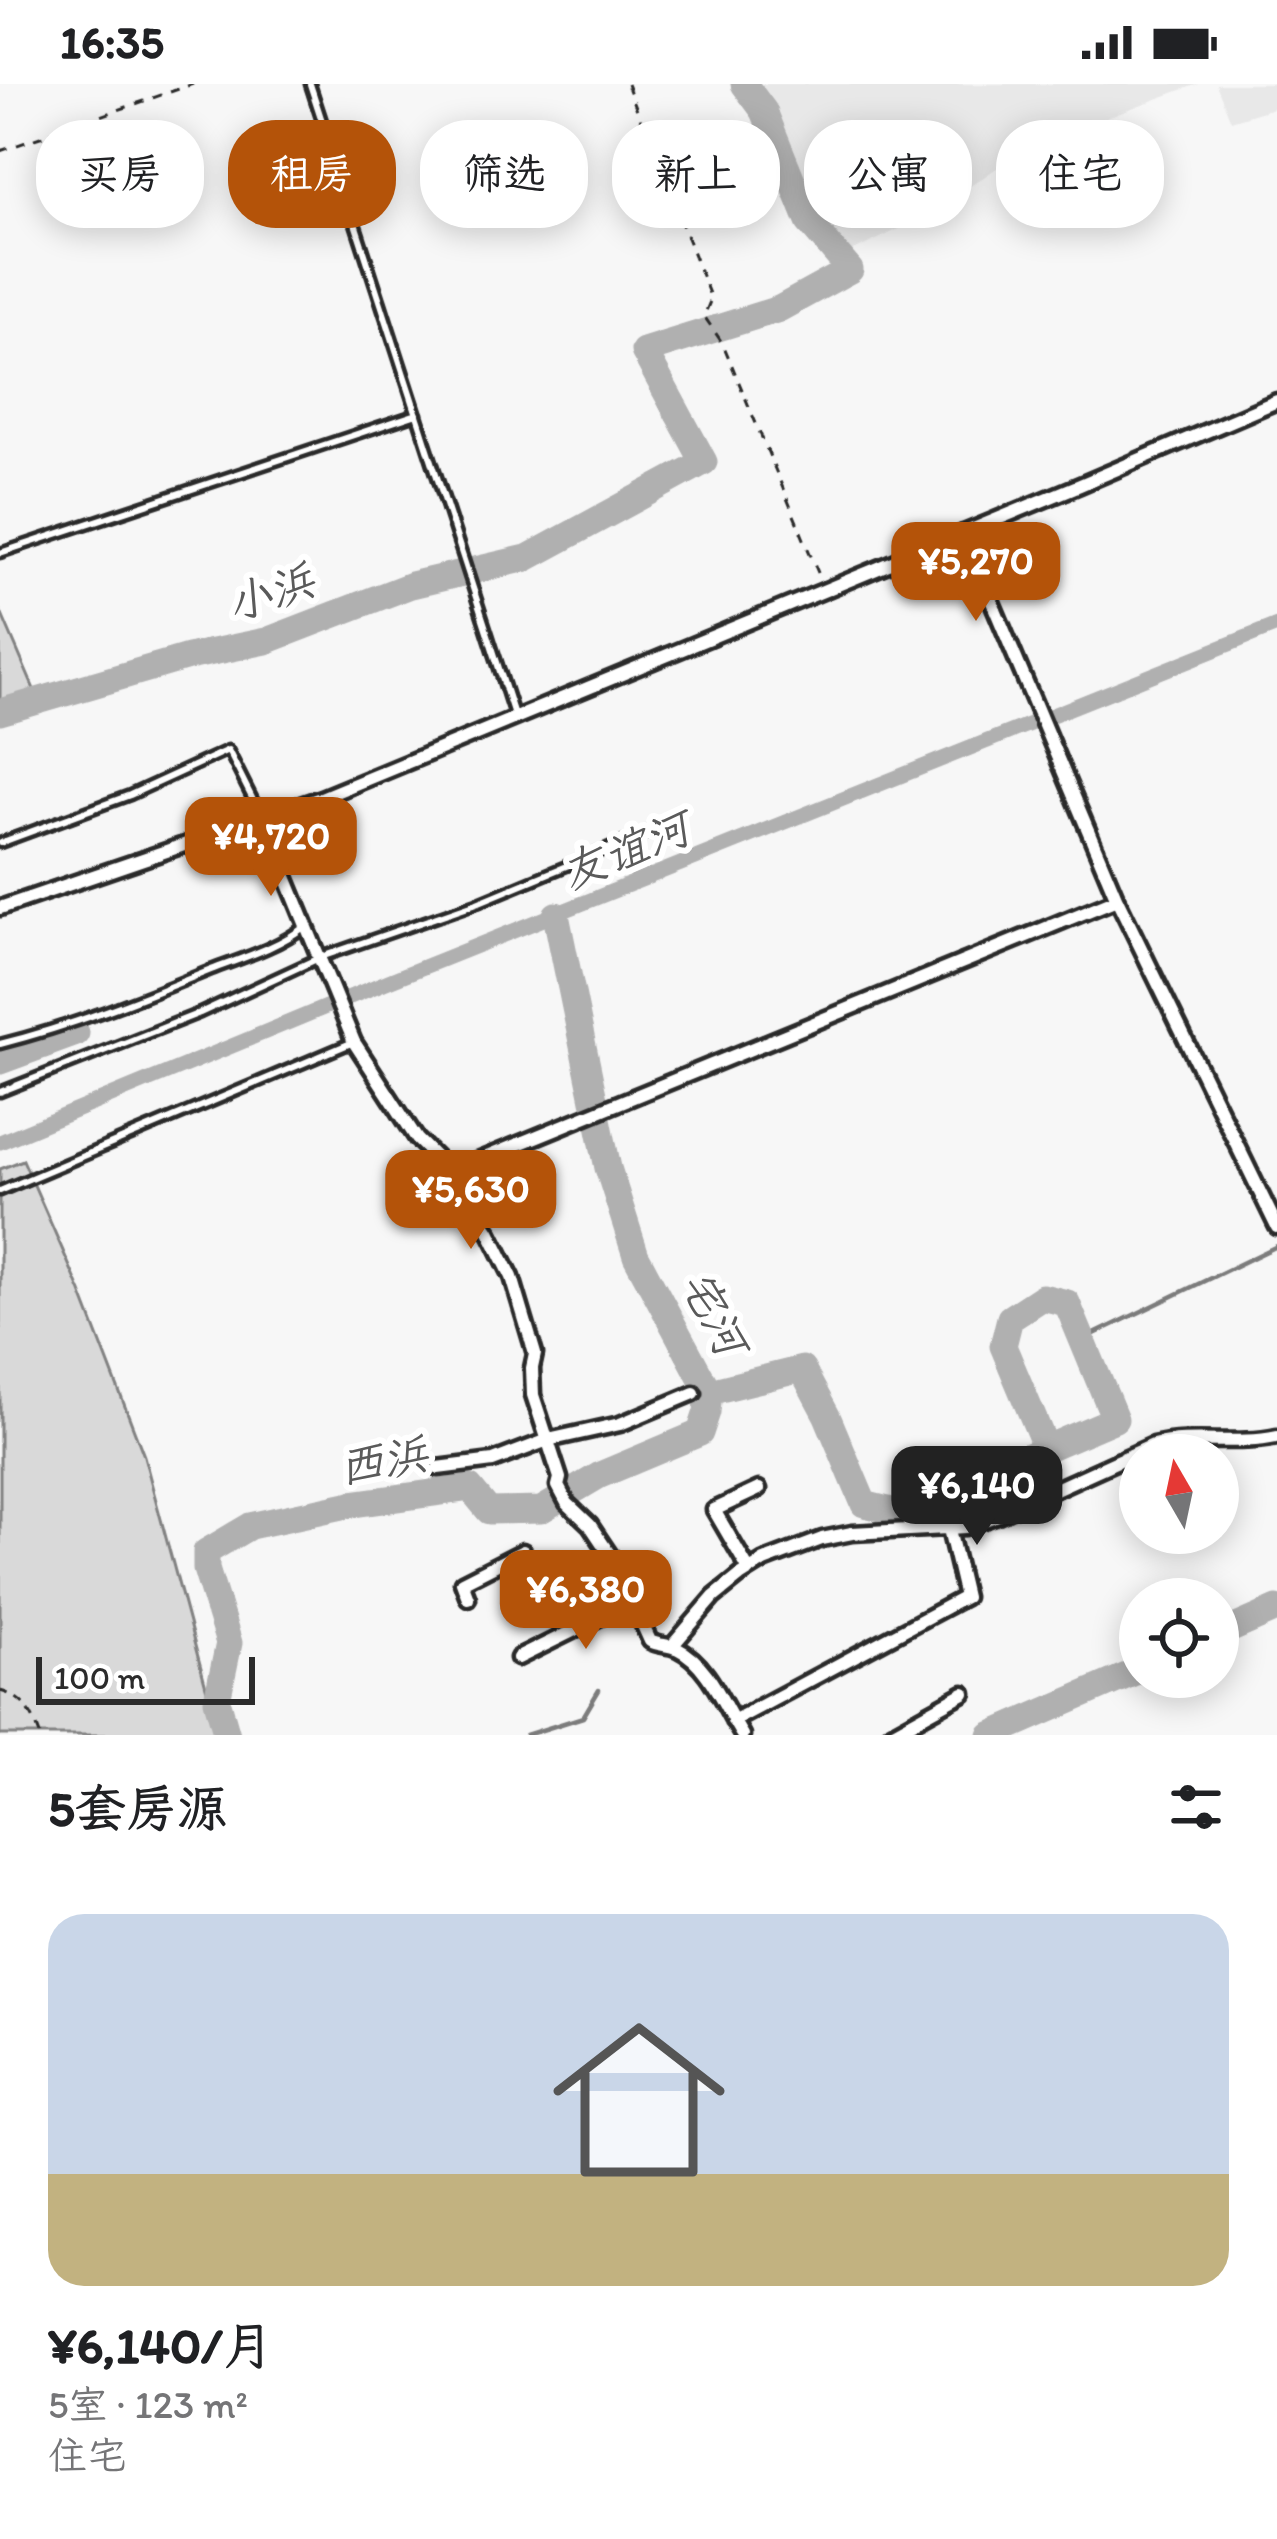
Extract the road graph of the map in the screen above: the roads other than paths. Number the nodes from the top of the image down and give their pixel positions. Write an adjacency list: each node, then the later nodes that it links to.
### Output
1 (310, 84): 3 (lane)
2 (1277, 401): 4 (street)
3 (417, 414): 5 (lane); 6 (lane)
4 (963, 533): 6 (street); 10 (street)
5 (0, 553)
6 (515, 718): 7 (street)
7 (261, 816): 9 (lane); 11 (street); 12 (street)
8 (658, 828): 13 (lane)
9 (0, 843)
10 (1117, 898): 17 (street); 19 (street)
11 (0, 908)
12 (307, 925): 13 (street); 15 (lane)
13 (322, 963): 14 (street); 16 (lane)
14 (354, 1042): 17 (street); 18 (lane)
15 (0, 1044)
16 (0, 1091)
17 (450, 1172): 22 (street)
18 (0, 1191)
19 (1277, 1227)
20 (694, 1393): 22 (street)
21 (1277, 1437): 25 (street)
22 (548, 1441): 23 (street); 26 (street)
23 (438, 1468)
24 (759, 1489): 27 (street)
25 (949, 1529): 27 (street); 33 (street)
26 (609, 1554): 28 (street); 29 (street)
27 (748, 1570): 30 (street)
28 (468, 1598)
29 (631, 1602): 30 (street); 31 (street)
30 (671, 1646): 33 (street)
31 (518, 1658)
32 (964, 1693): 35 (street)
33 (733, 1721): 34 (street)
34 (742, 1735)
35 (888, 1735)

